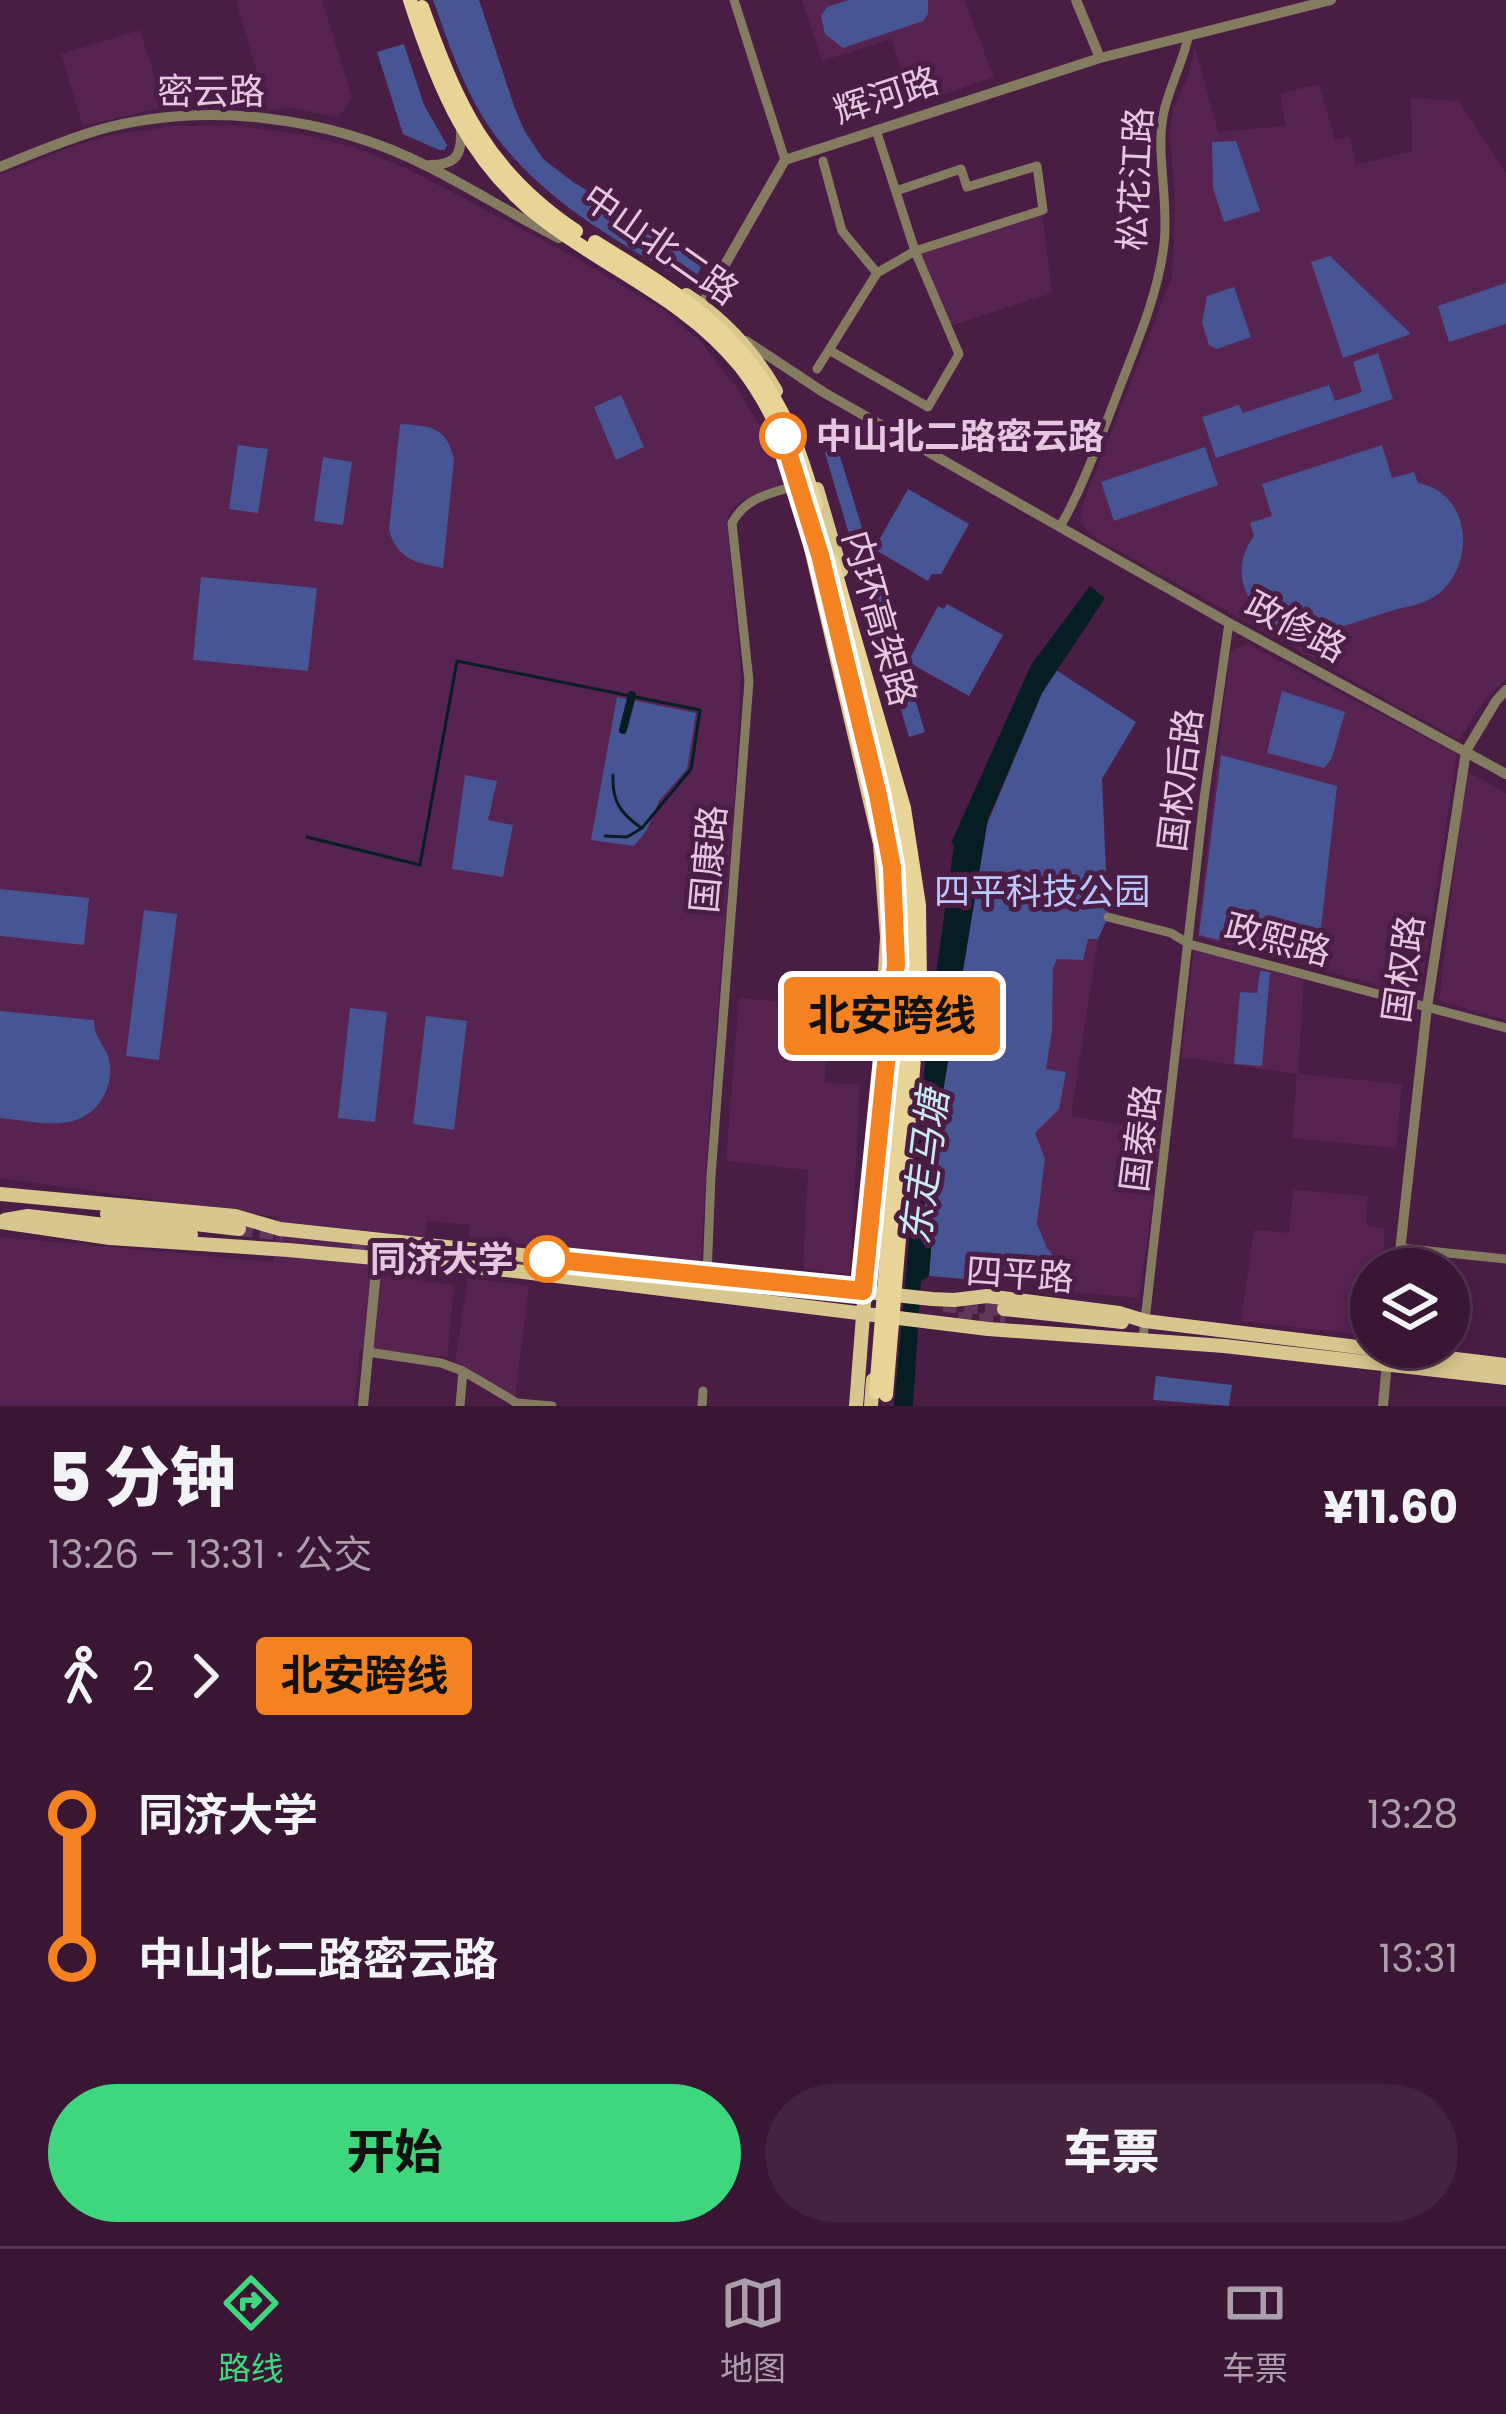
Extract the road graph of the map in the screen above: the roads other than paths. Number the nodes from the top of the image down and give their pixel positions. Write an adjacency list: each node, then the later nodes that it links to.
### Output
1 (410, 0): 8 (main road, 中山北二路); 27 (highway, 内环高架路, bridge)
2 (423, 0): 18 (main road, 中山北二路); 70 (highway, 内环高架路, bridge)
3 (734, 0): 10 (street)
4 (1076, 0): 7 (street)
5 (1331, 0): 6 (street)
6 (1188, 38): 7 (street, 辉河路); 26 (street, 松花江路)
7 (1100, 58): 9 (street, 辉河路)
8 (461, 130): 12 (street); 15 (main road, 中山北二路)
9 (876, 130): 10 (street, 辉河路); 14 (street)
10 (785, 160): 18 (street)
11 (823, 160): 17 (street)
12 (423, 164): 13 (street, 密云路); 15 (street, 密云路)
13 (0, 167)
14 (896, 190): 16 (street); 16 (street)
15 (559, 238): 19 (main road, 中山北二路)
16 (915, 251): 17 (street); 21 (street)
17 (877, 273): 21 (street)
18 (702, 305): 19 (street); 20 (main road, 中山北二路)
19 (688, 321): 25 (main road, 中山北二路)
20 (734, 332): 22 (street); 24 (main road, 中山北二路)
21 (829, 350): 23 (street)
22 (784, 368): 24 (street); 26 (street)
23 (817, 369)
24 (767, 375): 47 (main road, 中山北二路)
25 (795, 486): 36 (main road, 中山北二路); 45 (street, 国康路)
26 (1060, 527): 28 (street, 政修路)
27 (820, 555): 36 (highway, bridge); 69 (highway, 内环高架路, bridge)
28 (1229, 623): 30 (street, 政修路); 33 (street, 国权后路)
29 (1506, 690): 30 (street, 国权路)
30 (1466, 751): 31 (street, 政修路); 34 (street, 国权路)
31 (1506, 774)
32 (1108, 917): 33 (street, 政熙路)
33 (1190, 944): 34 (street, 政熙路); 51 (street, 国泰路)
34 (1427, 1006): 35 (street, 政熙路); 41 (street, 国权路)
35 (1506, 1028)
36 (877, 1144): 46 (main road, 中山北二路)
37 (0, 1194): 39 (main road)
38 (0, 1222): 39 (main road)
39 (240, 1234): 40 (main road, 四平路); 43 (main road, 四平路)
40 (379, 1240): 43 (street); 45 (main road, 四平路)
41 (1400, 1248)
42 (1470, 1255): 44 (street)
43 (376, 1259): 49 (main road, 四平路); 55 (street)
44 (1506, 1259)
45 (707, 1276): 46 (main road, 四平路)
46 (863, 1291): 47 (main road, 四平路); 49 (main road, 中山北二路)
47 (882, 1293): 48 (main road, 四平路); 50 (main road, 中山北二路)
48 (1002, 1310): 51 (main road, 四平路); 52 (main road); 53 (main road)
49 (861, 1313): 50 (main road, 四平路); 68 (main road, 中山北二路)
50 (880, 1315): 52 (main road, 四平路); 69 (main road, 中山北二路)
51 (1145, 1322): 53 (street, 国泰路); 54 (main road, 四平路)
52 (988, 1329): 53 (main road, 四平路)
53 (1143, 1338): 56 (main road, 四平路)
54 (1350, 1349)
55 (368, 1352): 61 (street); 64 (street)
56 (1350, 1352)
57 (1470, 1362): 58 (main road, 四平路)
58 (1506, 1365)
59 (1387, 1368): 71 (street)
60 (1457, 1368): 62 (main road, 四平路)
61 (463, 1371): 65 (street); 66 (street)
62 (1506, 1378)
63 (703, 1391): 67 (street)
64 (363, 1406)
65 (460, 1406)
66 (552, 1406)
67 (702, 1406)
68 (856, 1406)
69 (873, 1406)
70 (885, 1406)
71 (1383, 1406)

